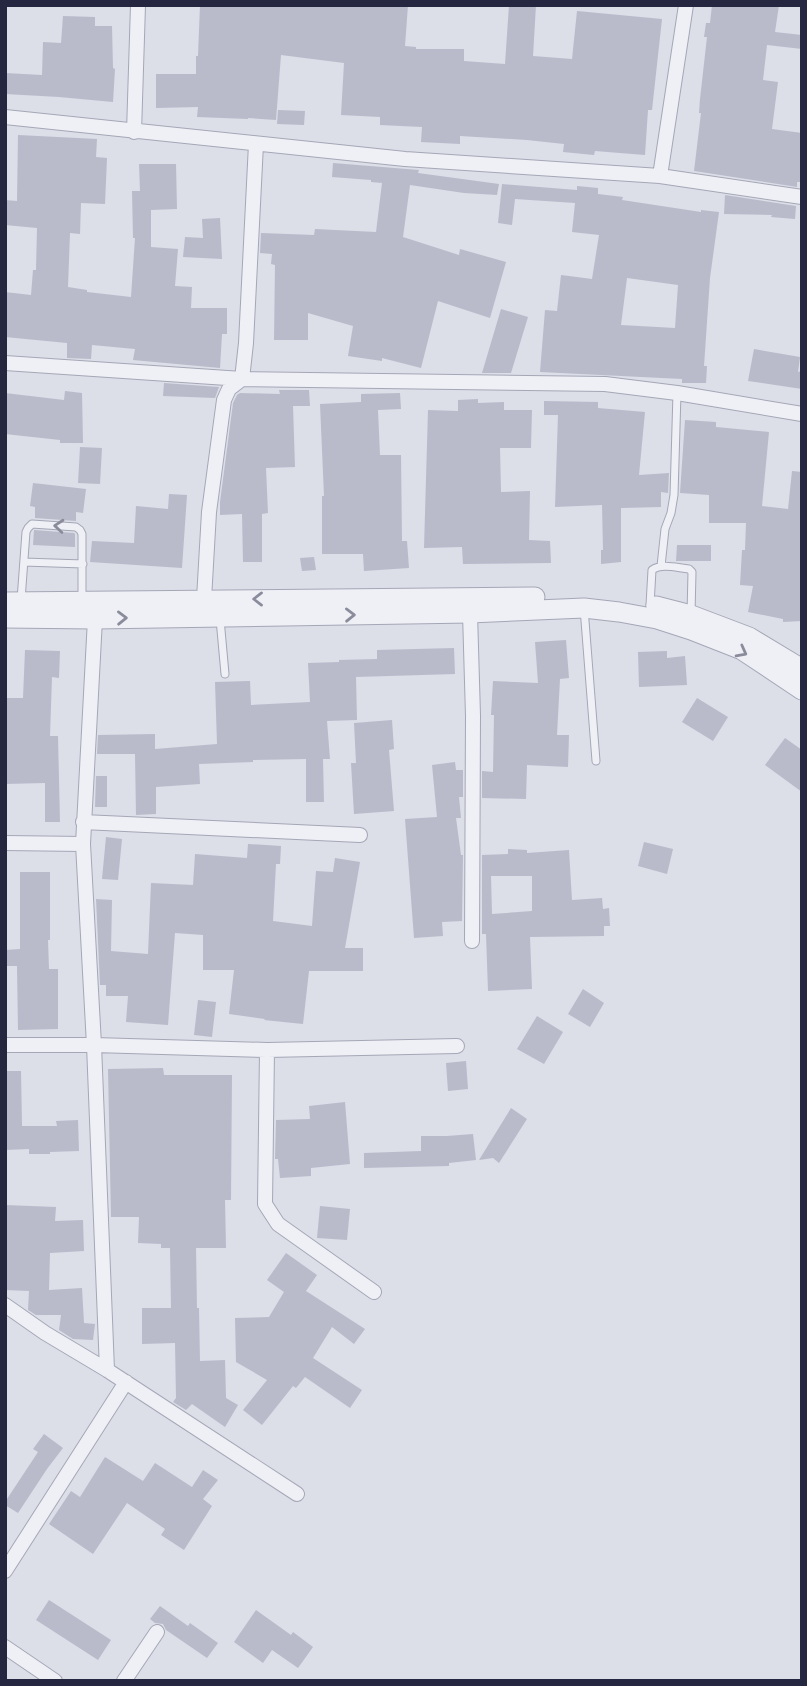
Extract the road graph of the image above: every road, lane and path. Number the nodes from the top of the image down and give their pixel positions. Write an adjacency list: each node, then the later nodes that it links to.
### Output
1 (138, 5): 4 (street)
2 (686, 5): 6 (street)
3 (5, 117): 4 (street)
4 (134, 132): 5 (street)
5 (256, 144): 6 (street); 9 (street)
6 (660, 176): 7 (street)
7 (802, 197)
8 (5, 363): 9 (street)
9 (242, 379): 10 (street); 15 (street)
10 (677, 393): 11 (street); 14 (lane)
11 (802, 414)
12 (24, 562): 13 (lane); 13 (lane, one-way to 12); 17 (lane)
13 (83, 564): 16 (lane)
14 (661, 566): 18 (lane); 21 (lane)
15 (204, 599): 16 (street); 18 (street, one-way to 15)
16 (82, 600): 17 (street)
17 (13, 601)
18 (650, 605): 21 (street)
19 (584, 608): 20 (street); 27 (street, one-way to 27); 28 (lane)
20 (470, 613): 22 (street, one-way to 20); 33 (street)
21 (691, 615): 25 (street)
22 (220, 617): 24 (street, one-way to 22); 26 (lane)
23 (5, 618): 24 (street)
24 (95, 619): 29 (street)
25 (802, 669)
26 (225, 674)
27 (802, 690)
28 (596, 761)
29 (83, 822): 30 (street); 32 (street)
30 (360, 835)
31 (5, 843): 32 (street)
32 (83, 844): 35 (street)
33 (472, 941)
34 (5, 1045): 35 (street)
35 (94, 1045): 37 (street); 40 (street)
36 (457, 1046): 37 (street)
37 (267, 1051): 38 (street)
38 (374, 1292)
39 (5, 1305): 40 (street)
40 (107, 1370): 41 (street)
41 (126, 1382): 42 (street); 43 (street)
42 (297, 1494)
43 (5, 1571)
44 (157, 1632): 47 (street)
45 (5, 1647): 46 (street)
46 (55, 1681)
47 (124, 1681)

